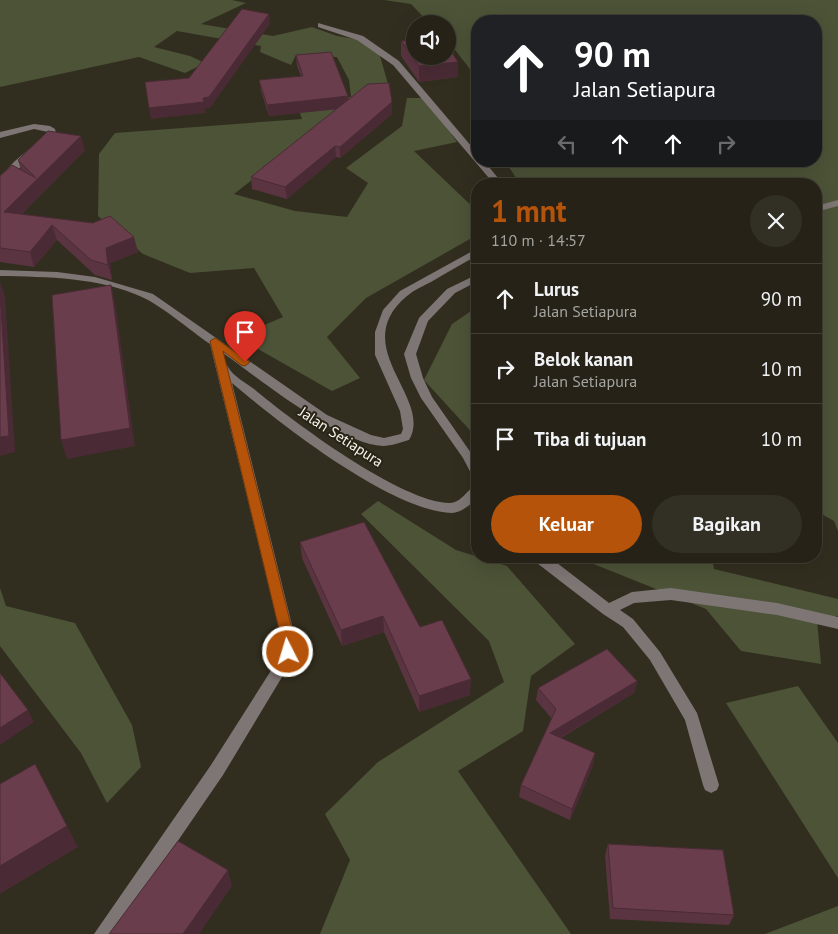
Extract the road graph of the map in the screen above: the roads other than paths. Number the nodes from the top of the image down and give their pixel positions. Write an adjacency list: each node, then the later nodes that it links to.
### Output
1 (321, 25): 3 (street)
2 (0, 135): 6 (street)
3 (471, 152)
4 (484, 167): 5 (street)
5 (494, 178)
6 (0, 186)
7 (838, 203): 8 (street)
8 (822, 207)
9 (471, 255): 12 (street, Jalan Setiapura)
10 (0, 273): 12 (street, Jalan Setiapura)
11 (471, 280): 14 (street)
12 (215, 341): 13 (street)
13 (223, 370): 15 (street, Jalan Setiapura); 20 (street)
14 (471, 462)
15 (471, 505)
16 (547, 563): 17 (street)
17 (608, 610): 18 (street); 19 (street)
18 (838, 622)
19 (711, 785)
20 (103, 934)

